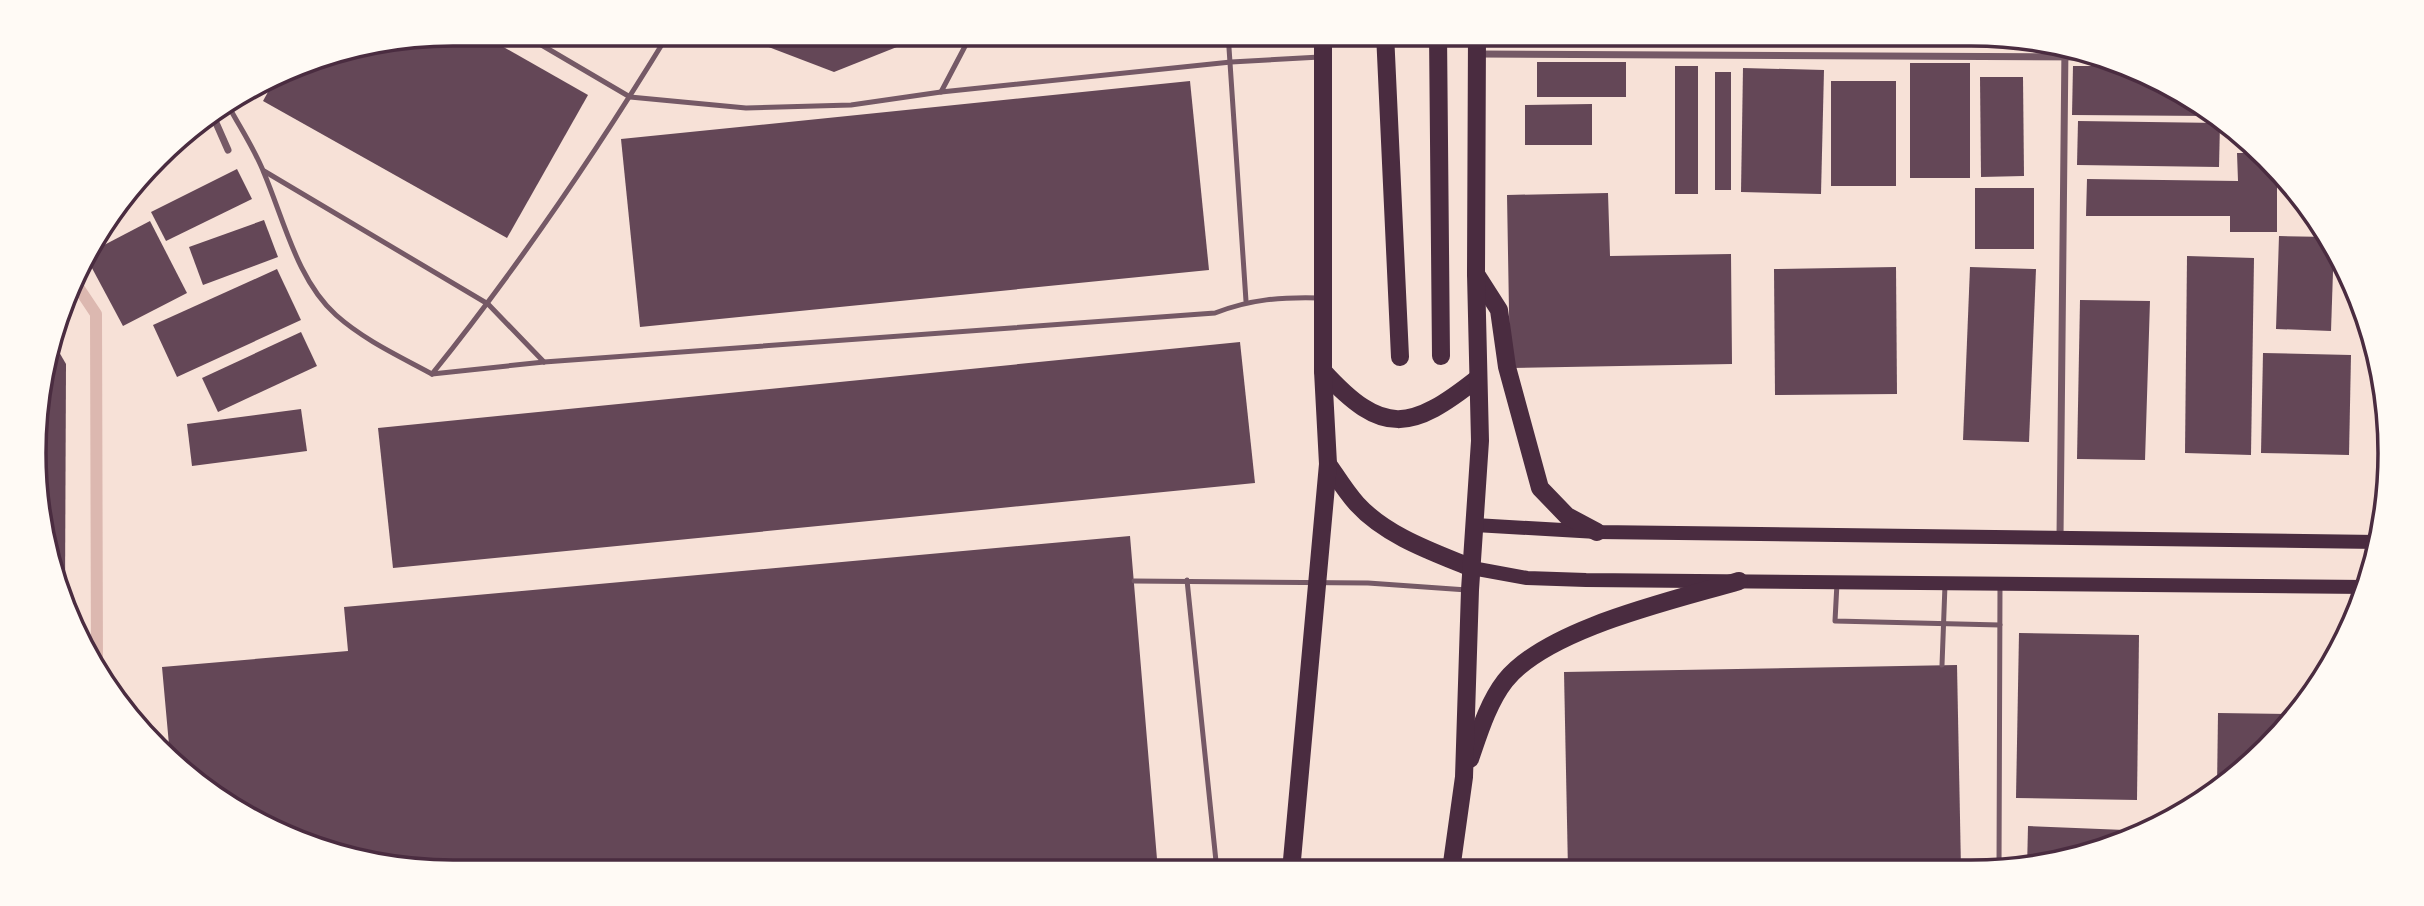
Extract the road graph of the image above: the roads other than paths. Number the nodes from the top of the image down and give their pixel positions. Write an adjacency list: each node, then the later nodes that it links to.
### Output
1 (543, 46): 15 (lane)
2 (662, 46): 15 (lane)
3 (965, 46): 14 (lane)
4 (1229, 46): 13 (lane)
5 (1323, 46): 10 (main road)
6 (1386, 46): 24 (main road)
7 (1438, 46): 25 (main road)
8 (1477, 46): 9 (main road)
9 (1478, 54): 11 (street); 20 (main road)
10 (1323, 57): 13 (lane); 21 (main road)
11 (2066, 58): 12 (street); 33 (street)
12 (2071, 58)
13 (1231, 62): 14 (lane); 22 (lane)
14 (941, 92): 15 (lane)
15 (631, 97): 23 (lane)
16 (231, 111): 19 (lane)
17 (216, 122): 18 (street)
18 (228, 150)
19 (264, 171): 23 (lane); 28 (lane)
20 (1476, 274): 29 (main road); 32 (main road)
21 (1323, 298): 22 (lane); 27 (main road)
22 (1245, 301): 26 (lane)
23 (488, 304): 26 (lane); 28 (lane)
24 (1400, 356)
25 (1441, 356)
26 (544, 362): 28 (lane)
27 (1323, 371): 29 (main road); 30 (main road)
28 (432, 374)
29 (1478, 378): 31 (main road)
30 (1328, 464): 35 (main road); 39 (main road)
31 (1475, 524): 32 (main road); 35 (main road)
32 (1597, 532): 33 (main road)
33 (2060, 541): 34 (main road)
34 (2369, 542)
35 (1472, 568): 38 (main road); 44 (main road)
36 (1187, 580): 37 (lane); 39 (lane); 49 (lane)
37 (1134, 581)
38 (1739, 581): 40 (main road); 48 (main road)
39 (1319, 583): 44 (lane); 50 (main road)
40 (1837, 583): 41 (main road); 45 (lane)
41 (1945, 583): 42 (main road); 45 (lane)
42 (2000, 584): 43 (main road); 46 (lane)
43 (2356, 587)
44 (1470, 590): 48 (main road)
45 (1945, 625): 46 (lane); 47 (lane)
46 (2000, 625): 52 (lane)
47 (1942, 665)
48 (1464, 776): 51 (main road)
49 (1216, 860)
50 (1292, 860)
51 (1452, 860)
52 (1999, 860)

